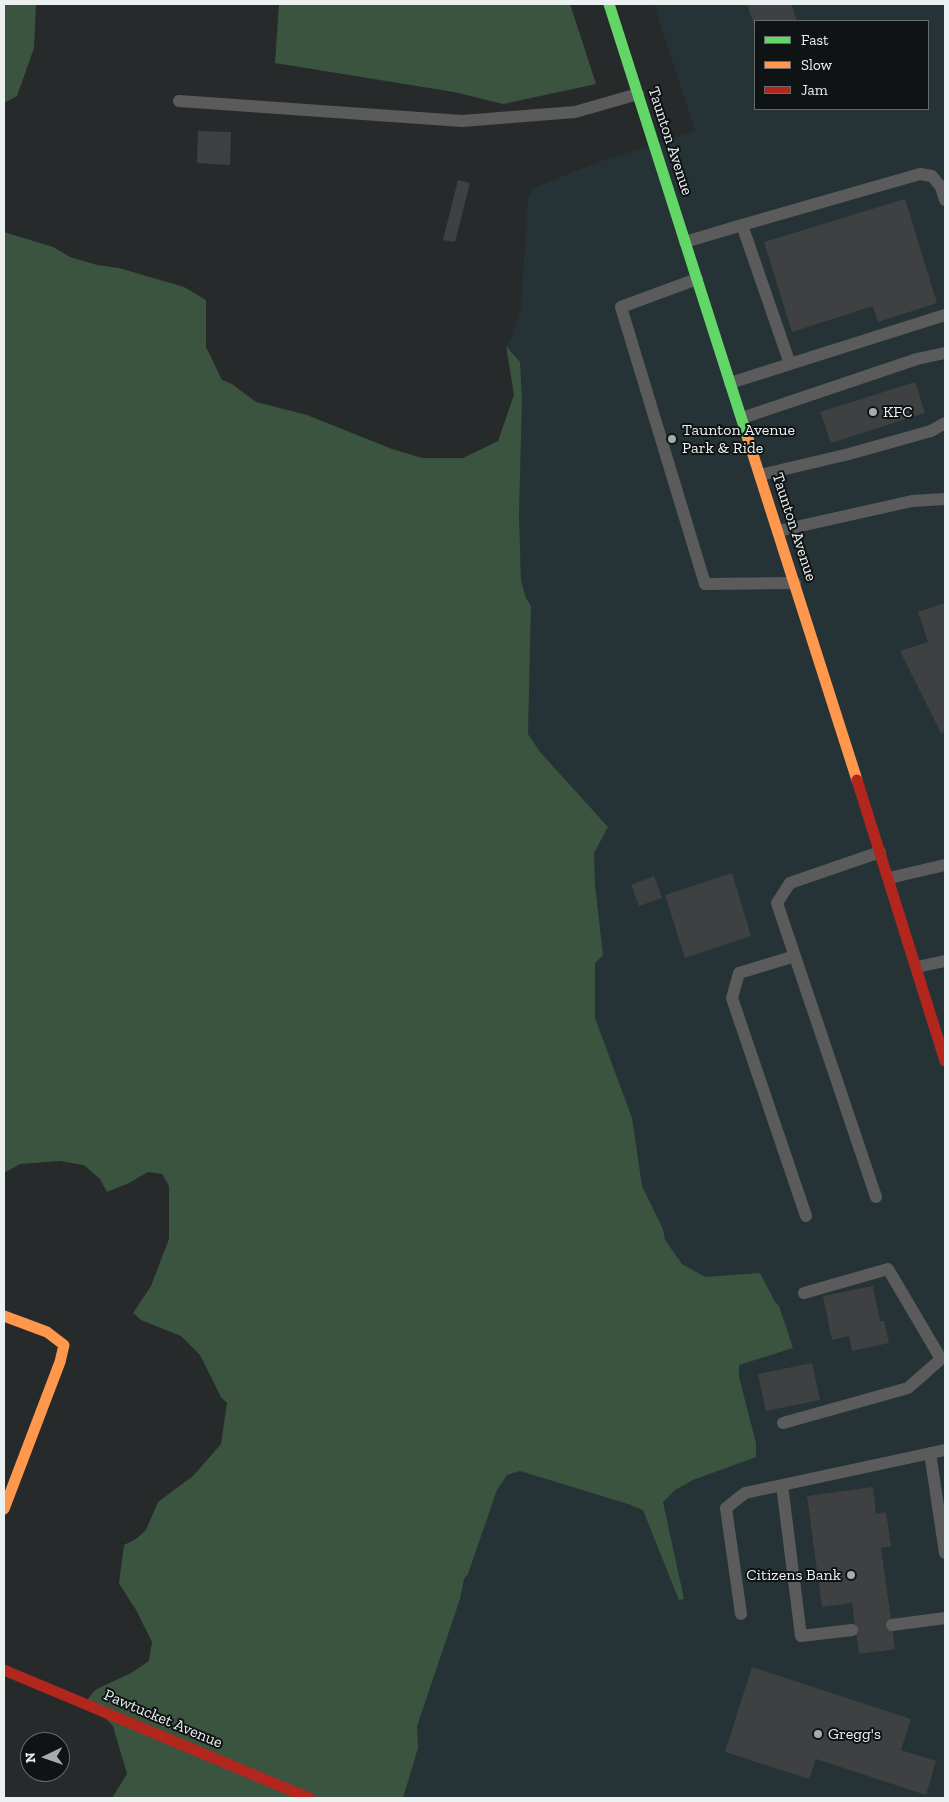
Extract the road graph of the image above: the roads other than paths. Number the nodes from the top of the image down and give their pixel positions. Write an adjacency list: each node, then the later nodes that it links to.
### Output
1 (609, 4): 2 (main road, Taunton Avenue)
2 (638, 94): 3 (lane); 6 (main road, Taunton Avenue)
3 (179, 101)
4 (945, 200): 5 (lane)
5 (742, 225): 6 (lane); 10 (lane)
6 (685, 242): 7 (main road, Taunton Avenue)
7 (697, 280): 11 (main road, Taunton Avenue); 17 (lane)
8 (945, 316): 10 (lane)
9 (945, 352): 12 (lane)
10 (790, 364): 11 (lane)
11 (730, 382): 12 (main road, Taunton Avenue)
12 (742, 418): 14 (main road, Taunton Avenue)
13 (945, 423): 14 (lane)
14 (760, 475): 16 (main road, Taunton Avenue)
15 (945, 499): 16 (lane)
16 (778, 531): 17 (main road, Taunton Avenue)
17 (795, 583): 18 (main road, Taunton Avenue)
18 (880, 852): 20 (main road, Taunton Avenue); 21 (lane)
19 (945, 866): 20 (lane)
20 (889, 878): 23 (main road, Taunton Avenue)
21 (795, 956): 25 (lane); 26 (lane)
22 (945, 961): 23 (lane)
23 (917, 967): 24 (main road, Taunton Avenue)
24 (945, 1061)
25 (876, 1197)
26 (806, 1216)
27 (804, 1293): 29 (lane)
28 (4, 1316): 34 (main road)
29 (943, 1359): 30 (lane)
30 (783, 1423)
31 (945, 1450): 32 (lane)
32 (930, 1453): 33 (lane); 35 (lane)
33 (782, 1485): 36 (lane); 39 (lane)
34 (4, 1509)
35 (945, 1552)
36 (741, 1614)
37 (945, 1618): 38 (lane)
38 (892, 1625)
39 (852, 1630)
40 (4, 1670): 41 (main road, Pawtucket Avenue)
41 (309, 1798)

